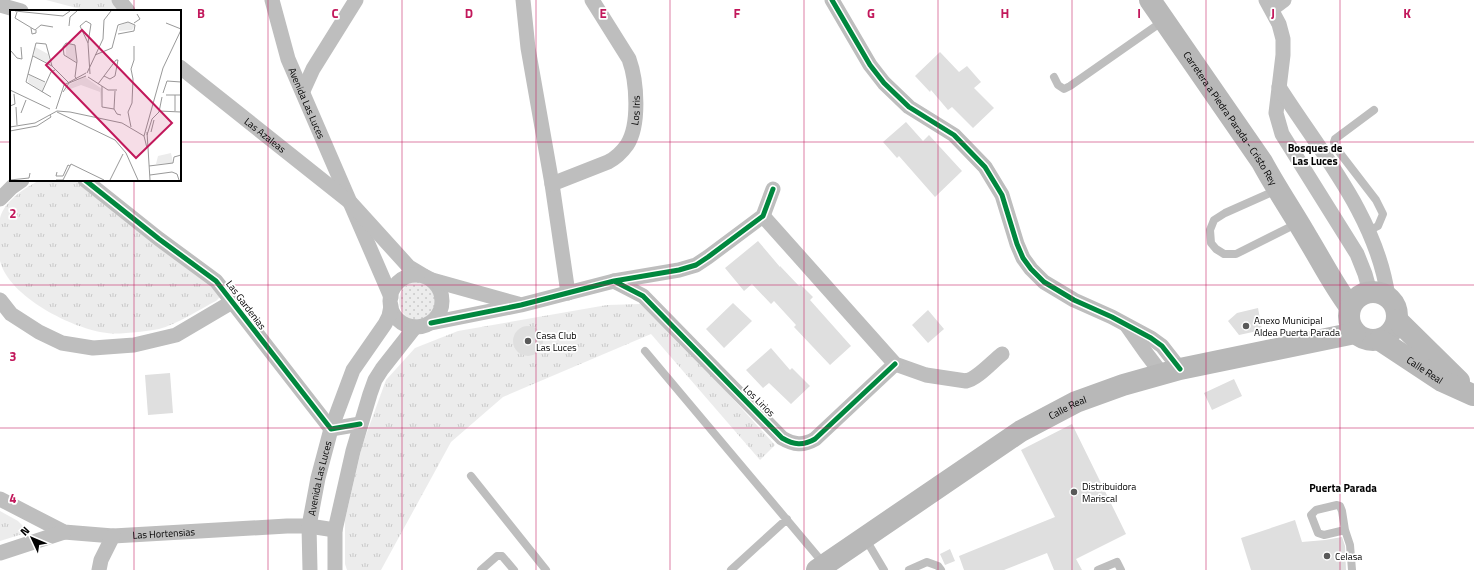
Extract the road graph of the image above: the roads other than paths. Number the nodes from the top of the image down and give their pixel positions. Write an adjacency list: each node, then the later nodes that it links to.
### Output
1 (119, 0): 12 (street)
2 (272, 0): 17 (street, Avenida Las Luces)
3 (356, 0): 17 (street)
4 (523, 0): 21 (street)
5 (592, 0): 21 (street, Los Iris)
6 (832, 0): 49 (street)
7 (1150, 0): 13 (main road, Carretera a Piedra Parada - Cristo Rey)
8 (1284, 0): 10 (street)
9 (0, 5): 11 (street)
10 (1269, 5): 16 (street)
11 (18, 10)
12 (127, 10)
13 (1164, 21): 15 (lane); 23 (main road, Carretera a Piedra Parada - Cristo Rey)
14 (181, 68): 25 (street, Las Azaleas)
15 (1054, 77)
16 (1279, 87): 28 (street); 34 (street)
17 (303, 92): 25 (street, Avenida Las Luces)
18 (1374, 110): 28 (lane)
19 (21, 181): 24 (street)
20 (86, 181): 36 (street, Las Gardenias)
21 (552, 184): 33 (street)
22 (773, 189): 26 (street)
23 (1278, 190): 27 (main road, Carretera a Piedra Parada - Cristo Rey); 27 (lane)
24 (0, 199)
25 (350, 203): 30 (street, Avenida Las Luces); 37 (street, Avenida Las Luces)
26 (763, 216): 29 (street); 48 (street)
27 (1303, 230): 32 (main road, Carretera a Piedra Parada - Cristo Rey); 34 (main road, Carretera a Piedra Parada - Cristo Rey)
28 (1368, 231): 34 (street)
29 (665, 272): 31 (street); 39 (street)
30 (428, 278): 37 (street); 38 (street); 41 (street)
31 (614, 281): 33 (street); 39 (street, Los Lirios)
32 (1338, 290): 34 (main road, Carretera a Piedra Parada - Cristo Rey); 45 (main road)
33 (568, 293): 38 (street)
34 (1367, 298): 40 (main road); 43 (main road)
35 (0, 300): 36 (street, Las Gardenias)
36 (232, 302): 52 (street, Las Gardenias)
37 (391, 302): 42 (street); 52 (street, Avenida Las Luces)
38 (521, 305): 41 (street)
39 (658, 311): 48 (street, Los Lirios)
40 (1397, 320): 44 (main road); 50 (main road, Calle Real)
41 (431, 323): 42 (street)
42 (414, 327): 51 (street)
43 (1355, 334): 44 (main road); 45 (main road, Calle Real)
44 (1380, 340): 50 (main road, Calle Real)
45 (1322, 341): 49 (main road, Calle Real)
46 (645, 351): 55 (lane)
47 (1002, 354): 48 (street)
48 (895, 364)
49 (1171, 371): 61 (main road, Calle Real)
50 (1474, 395)
51 (360, 424): 52 (street); 57 (street)
52 (331, 429): 56 (street, Avenida Las Luces)
53 (471, 476): 69 (lane)
54 (0, 498): 59 (street, Las Hortensias)
55 (787, 519): 63 (lane); 70 (lane)
56 (309, 526): 57 (street, Las Hortensias); 60 (street, Las Hortensias); 65 (street, Avenida Las Luces)
57 (335, 530): 66 (street)
58 (1345, 530): 58 (lane); 76 (lane)
59 (64, 532): 60 (street, Las Hortensias); 62 (street)
60 (113, 536): 64 (street)
61 (864, 538): 63 (main road, Calle Real); 71 (lane)
62 (0, 553)
63 (821, 568)
64 (99, 570)
65 (310, 570)
66 (335, 570)
67 (481, 570): 68 (lane)
68 (514, 570)
69 (546, 570)
70 (731, 570)
71 (884, 570)
72 (909, 570): 73 (lane)
73 (941, 570)
74 (1098, 570): 75 (lane)
75 (1121, 570)
76 (1352, 570)

